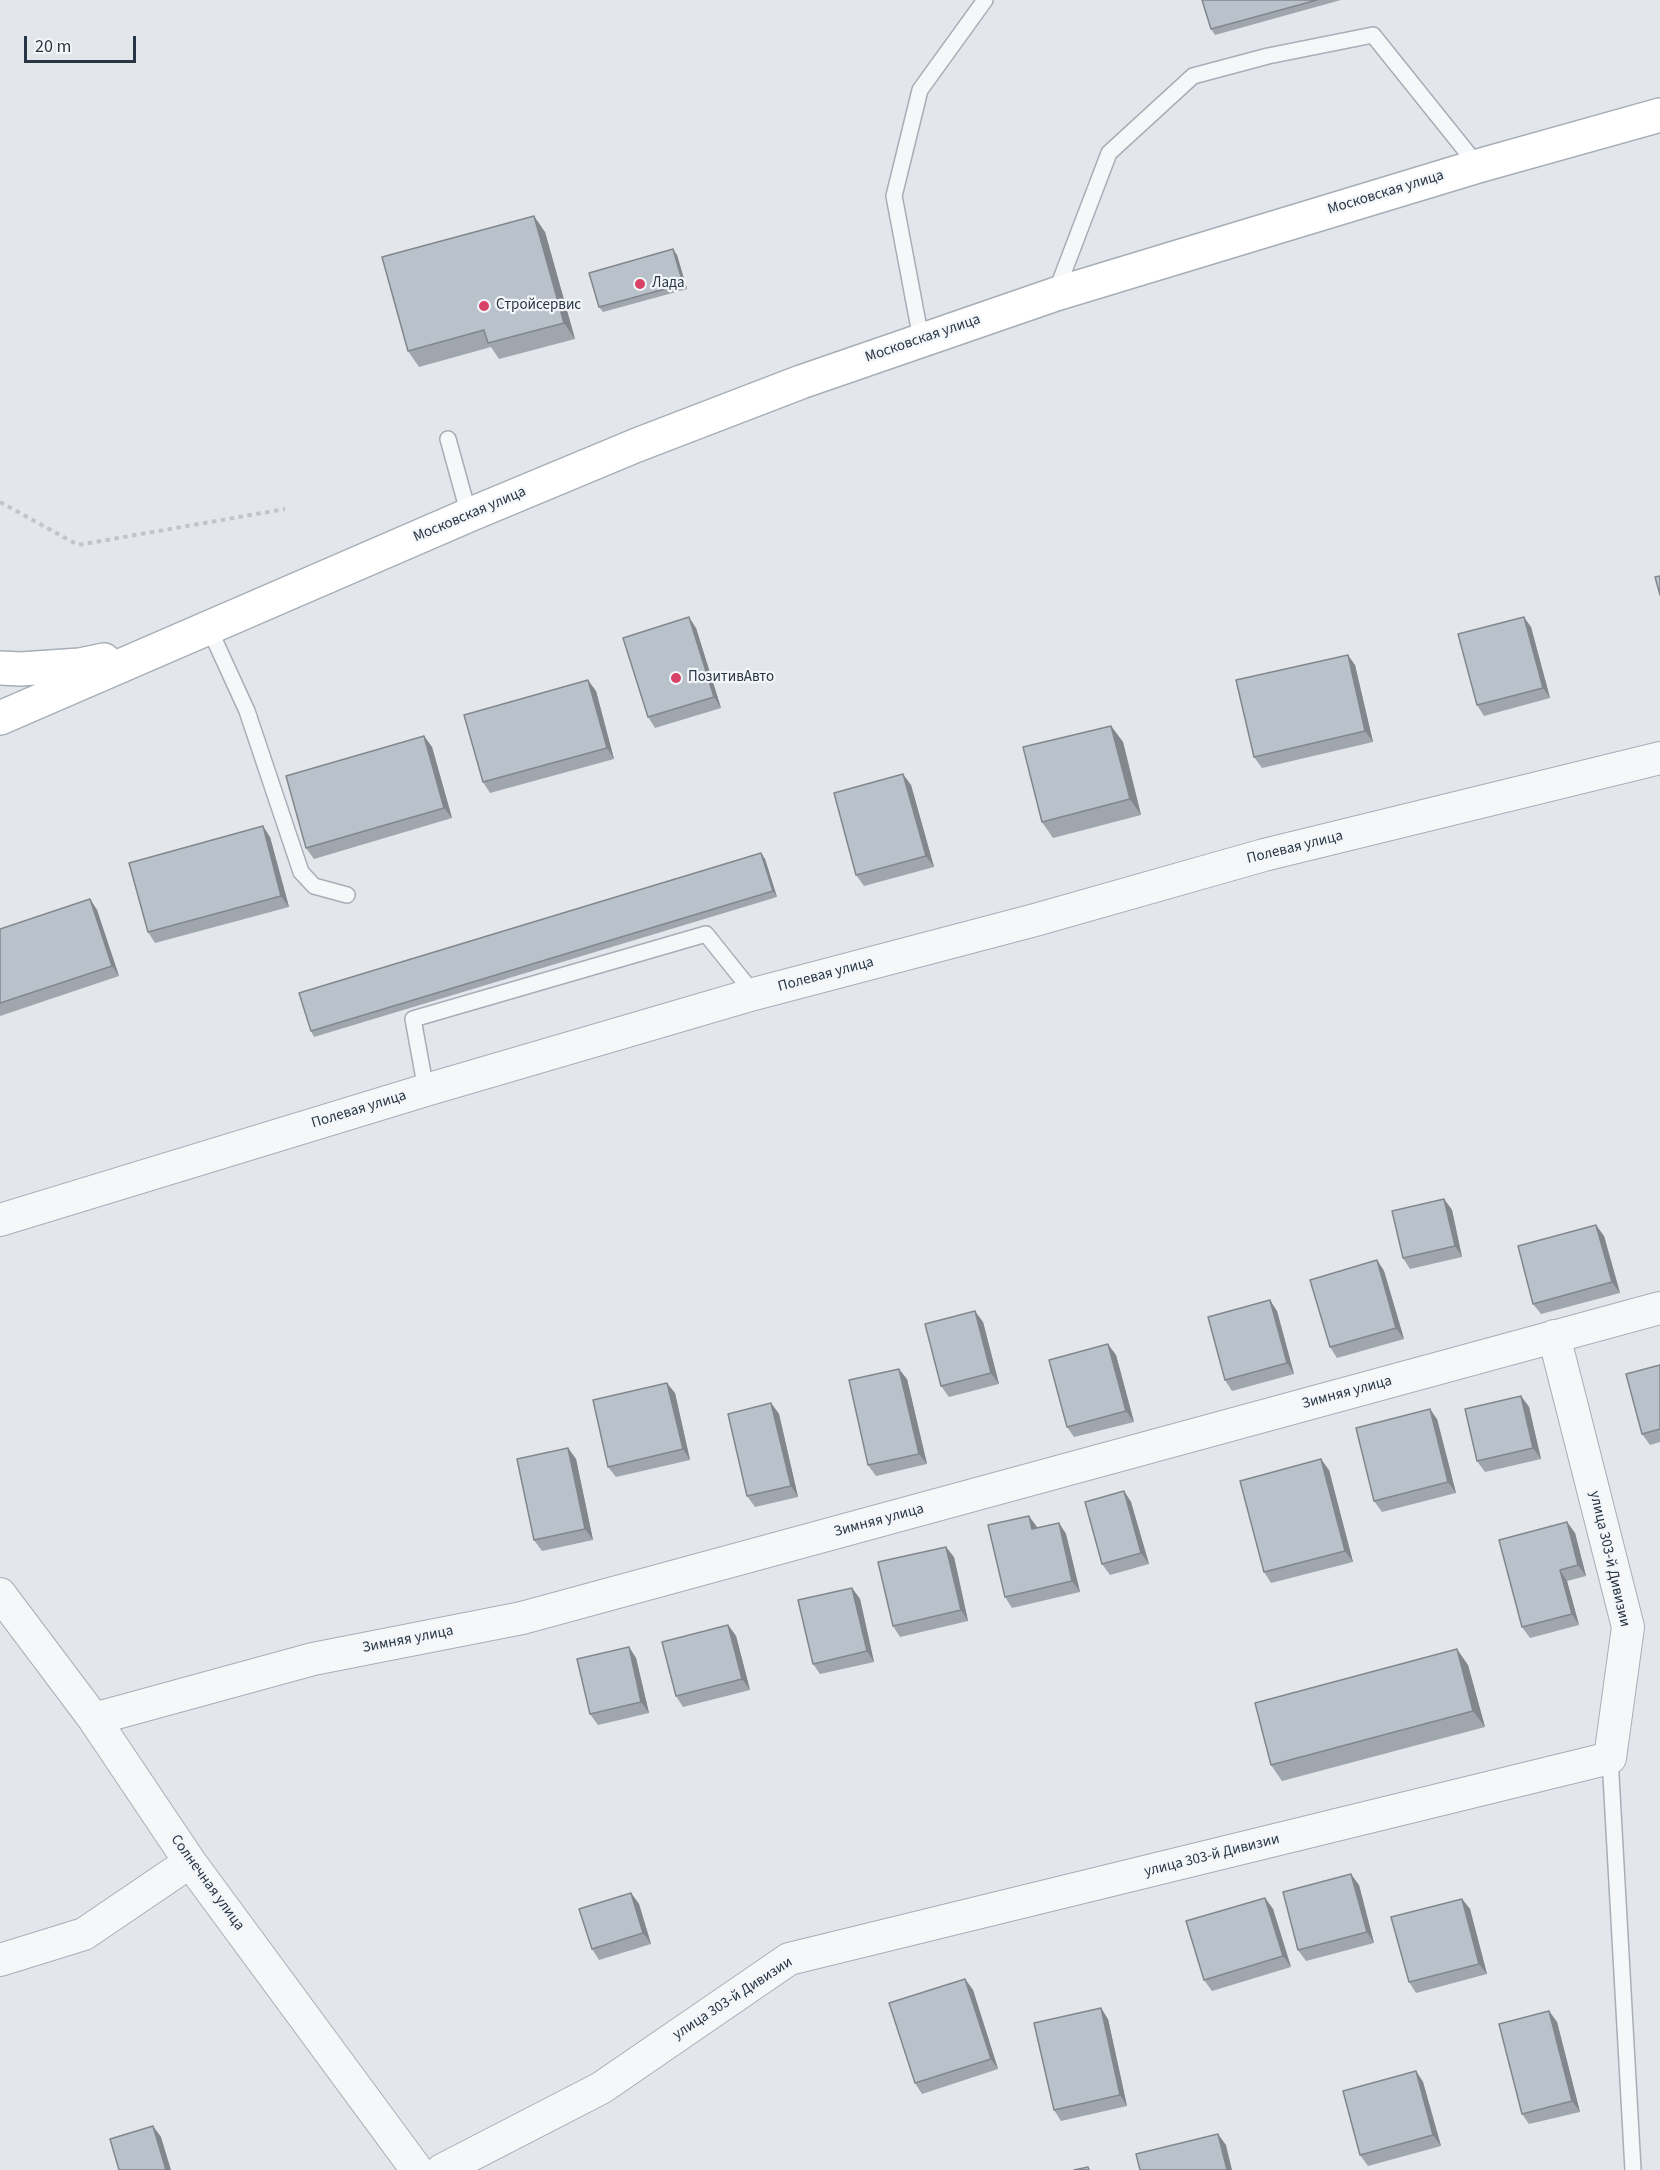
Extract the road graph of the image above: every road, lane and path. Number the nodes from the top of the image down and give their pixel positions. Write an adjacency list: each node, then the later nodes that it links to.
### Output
1 (985, 0): 5 (lane)
2 (1660, 115): 3 (main road, Московская улица)
3 (1478, 166): 4 (main road, Московская улица); 4 (lane)
4 (1056, 294): 5 (main road, Московская улица)
5 (921, 339): 9 (main road, Московская улица)
6 (448, 440): 9 (lane)
7 (0, 502): 8 (path)
8 (285, 509)
9 (469, 515): 10 (main road, Московская улица)
10 (209, 628): 11 (main road, Московская улица); 12 (main road, Московская улица); 14 (lane)
11 (0, 668)
12 (0, 718)
13 (1660, 758): 15 (street, Полевая улица)
14 (347, 895)
15 (754, 994): 16 (street, Полевая улица); 16 (lane)
16 (426, 1090): 17 (street, Полевая улица)
17 (0, 1220)
18 (1660, 1308): 19 (street, Зимняя улица)
19 (1554, 1336): 21 (street, Зимняя улица); 22 (street, улица 303-й Дивизии)
20 (0, 1594): 21 (street, Солнечная улица)
21 (94, 1719): 23 (street, Солнечная улица)
22 (1610, 1758): 26 (street, улица 303-й Дивизии); 27 (lane)
23 (190, 1862): 24 (street); 25 (street, Солнечная улица)
24 (0, 1960)
25 (417, 2170)
26 (442, 2170)
27 (1633, 2170)

